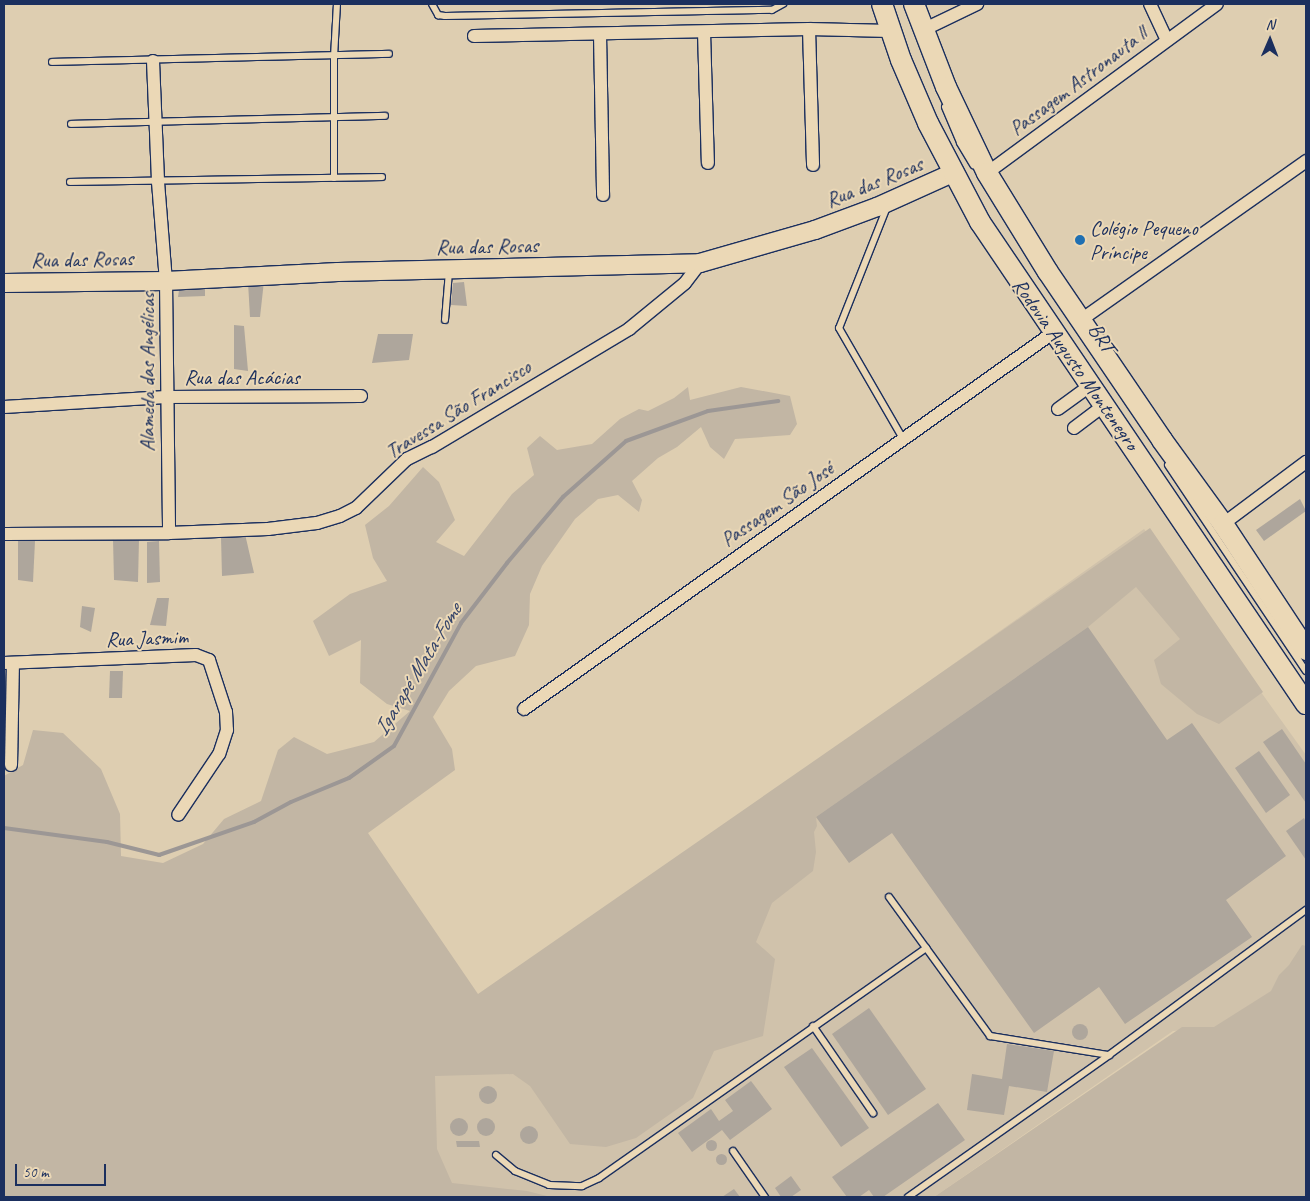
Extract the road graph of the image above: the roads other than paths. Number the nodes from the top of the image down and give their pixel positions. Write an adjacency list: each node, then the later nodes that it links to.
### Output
1 (338, 4): 17 (lane)
2 (432, 4): 3 (lane)
3 (783, 4)
4 (882, 4): 11 (main road, Rodovia Augusto Montenegro)
5 (914, 4): 9 (main road, Rodovia Augusto Montenegro)
6 (977, 4): 9 (street)
7 (1150, 4): 15 (street)
8 (1217, 4): 15 (street, Passagem Astronauta ll)
9 (926, 29): 28 (main road, Rodovia Augusto Montenegro)
10 (810, 30): 11 (street); 12 (street); 27 (street)
11 (890, 31): 29 (main road, Rodovia Augusto Montenegro)
12 (704, 32): 13 (street); 26 (street)
13 (600, 34): 14 (street); 34 (street)
14 (474, 36)
15 (1167, 40): 28 (street, Passagem Astronauta ll)
16 (388, 54): 17 (lane)
17 (334, 57): 18 (lane); 22 (lane)
18 (153, 61): 19 (lane); 23 (street, Alameda das Angélicas)
19 (52, 62)
20 (941, 98): 28 (lane)
21 (385, 116): 22 (lane)
22 (335, 117): 23 (lane); 31 (lane)
23 (157, 123): 24 (lane); 33 (street, Alameda das Angélicas)
24 (71, 124)
25 (1306, 162): 43 (street)
26 (708, 163)
27 (813, 165)
28 (981, 171): 43 (main road, Rodovia Augusto Montenegro)
29 (955, 172): 35 (street, Rua das Rosas); 44 (main road, Rodovia Augusto Montenegro)
30 (382, 177): 31 (lane)
31 (334, 178): 33 (lane)
32 (70, 182): 33 (lane)
33 (158, 182): 39 (street, Alameda das Angélicas)
34 (603, 195)
35 (890, 201): 36 (street, Rua das Rosas); 52 (lane)
36 (700, 263): 37 (street, Rua das Rosas); 56 (street, Travessa São Francisco)
37 (449, 270): 39 (street, Rua das Rosas); 42 (lane)
38 (1042, 276): 41 (lane)
39 (166, 280): 40 (street, Rua das Rosas); 47 (street, Alameda das Angélicas)
40 (4, 283)
41 (1052, 293)
42 (445, 320)
43 (1081, 320): 55 (main road, Rodovia Augusto Montenegro)
44 (1054, 332): 45 (main road, Rodovia Augusto Montenegro); 52 (street, Passagem São José)
45 (1091, 385): 48 (main road, Rodovia Augusto Montenegro); 50 (street)
46 (361, 396): 47 (street, Rua das Acácias)
47 (166, 397): 49 (street, Rua das Acácias); 56 (street, Alameda das Angélicas)
48 (1105, 406): 51 (street); 61 (main road, Rodovia Augusto Montenegro)
49 (4, 407)
50 (1058, 409)
51 (1074, 428)
52 (903, 439): 62 (street, Passagem São José)
53 (1162, 456): 60 (lane)
54 (1306, 462): 55 (street)
55 (1223, 524): 58 (main road, Rodovia Augusto Montenegro)
56 (168, 533): 57 (street, Travessa São Francisco)
57 (4, 534)
58 (1306, 650)
59 (8, 663): 63 (street); 64 (street, Rua Jasmim)
60 (1306, 671)
61 (1306, 704)
62 (524, 709)
63 (11, 765)
64 (178, 815)
65 (889, 897): 67 (lane)
66 (1306, 910): 69 (lane)
67 (926, 948): 68 (lane); 69 (lane)
68 (813, 1026): 70 (lane); 72 (lane)
69 (1109, 1055): 74 (lane)
70 (873, 1113)
71 (733, 1151): 73 (lane)
72 (496, 1155)
73 (765, 1197)
74 (908, 1197)

